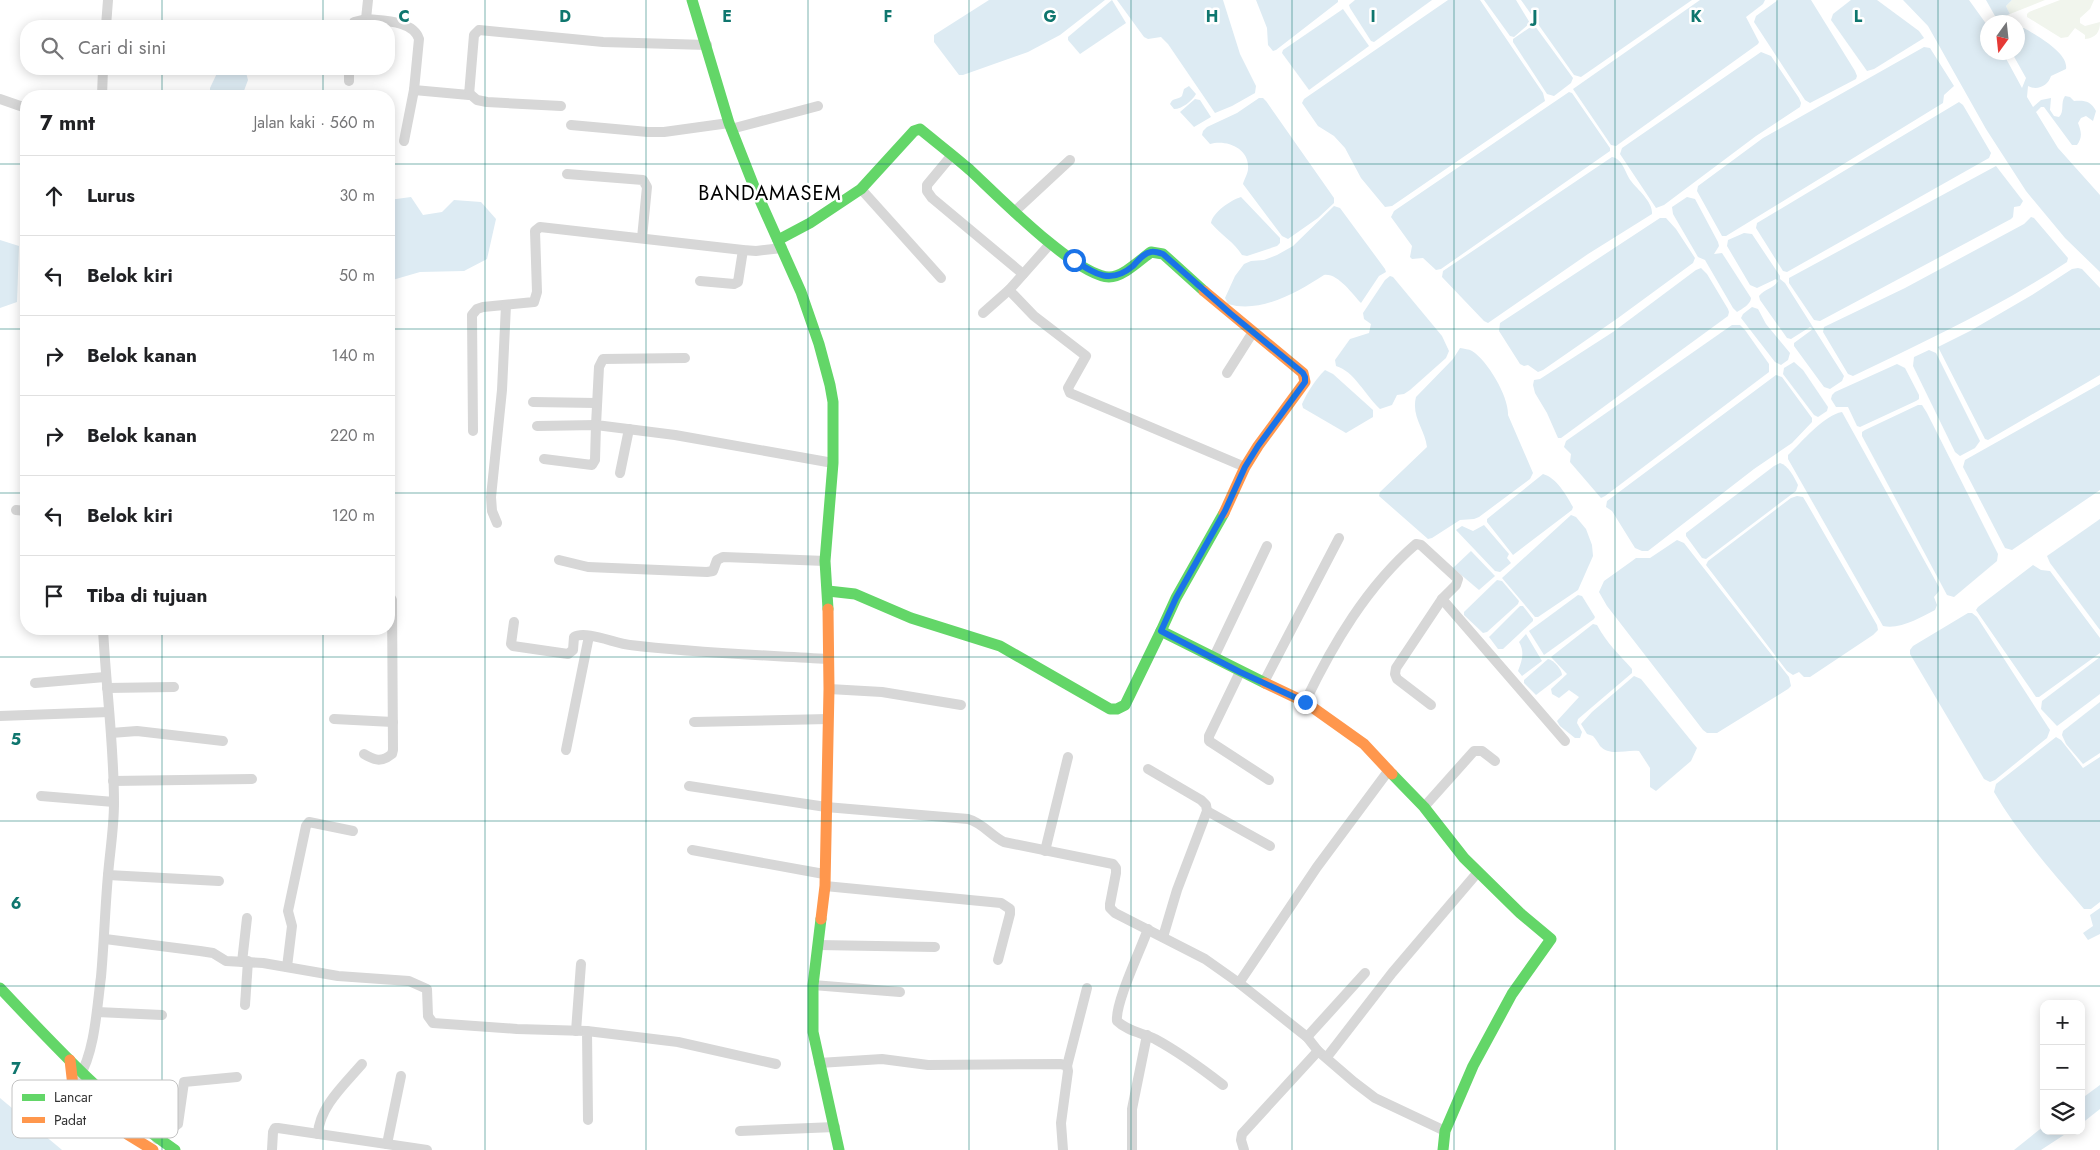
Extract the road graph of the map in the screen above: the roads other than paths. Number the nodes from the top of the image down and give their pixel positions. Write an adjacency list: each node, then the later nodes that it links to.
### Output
1 (108, 0): 5 (street)
2 (368, 0): 4 (street)
3 (692, 0): 9 (street)
4 (366, 19): 6 (street); 7 (street)
5 (106, 20)
6 (362, 20)
7 (373, 20)
8 (395, 23): 14 (street)
9 (707, 45): 15 (street); 21 (street)
10 (103, 75): 13 (street)
11 (349, 75): 12 (street)
12 (349, 81)
13 (102, 90)
14 (414, 90): 15 (street); 22 (street)
15 (470, 94): 18 (street)
16 (0, 99): 17 (street)
17 (20, 106)
18 (561, 106)
19 (818, 106): 21 (street)
20 (571, 125): 21 (street)
21 (730, 126): 29 (street)
22 (404, 141)
23 (952, 156): 26 (street); 27 (street); 32 (street)
24 (1070, 160): 27 (street)
25 (567, 174): 28 (street)
26 (861, 189): 29 (street); 33 (street)
27 (1014, 212): 30 (street)
28 (642, 238): 31 (street); 36 (street)
29 (780, 244): 31 (street); 48 (street)
30 (1050, 244): 32 (street); 38 (street)
31 (743, 250): 34 (street)
32 (1023, 274): 35 (street)
33 (941, 278)
34 (700, 281)
35 (1009, 290): 37 (street); 49 (street)
36 (506, 305): 46 (street); 51 (street)
37 (983, 313)
38 (1253, 332): 40 (street); 49 (street)
39 (685, 358): 42 (street)
40 (1227, 373)
41 (533, 402): 42 (street)
42 (596, 403): 43 (street)
43 (596, 425): 44 (street); 45 (street); 47 (street)
44 (537, 426)
45 (630, 428): 48 (street); 50 (street)
46 (473, 431)
47 (544, 459)
48 (833, 463): 55 (street)
49 (1245, 467): 59 (street)
50 (620, 473)
51 (497, 523)
52 (1339, 538): 67 (street)
53 (1267, 546): 63 (street)
54 (559, 560): 55 (street)
55 (825, 561): 56 (street)
56 (828, 591): 59 (street); 64 (street)
57 (1442, 599): 72 (street); 74 (street); 83 (street)
58 (514, 622): 62 (street)
59 (1161, 631): 63 (street)
60 (102, 635): 66 (street)
61 (392, 635): 79 (street)
62 (589, 636): 64 (street); 84 (street)
63 (1214, 657): 65 (street)
64 (828, 659): 71 (street)
65 (1240, 672): 67 (street); 91 (street)
66 (105, 677): 68 (street); 69 (street)
67 (1264, 682): 72 (street)
68 (35, 683)
69 (107, 688): 70 (street); 75 (street)
70 (174, 688)
71 (829, 689): 73 (street); 78 (street)
72 (1305, 702): 89 (street)
73 (962, 705)
74 (1431, 706)
75 (109, 712): 76 (street); 81 (street)
76 (0, 716)
77 (334, 719): 79 (street)
78 (828, 719): 80 (street); 96 (street)
79 (393, 722): 85 (street)
80 (694, 722)
81 (111, 733): 82 (street); 92 (street)
82 (224, 741)
83 (1565, 741)
84 (566, 750)
85 (364, 754)
86 (1068, 757): 102 (street)
87 (1495, 761): 97 (street)
88 (1148, 768): 98 (street)
89 (1389, 770): 97 (street); 119 (street)
90 (252, 779): 92 (street)
91 (1269, 780)
92 (113, 781): 95 (street)
93 (689, 786): 96 (street)
94 (41, 796): 95 (street)
95 (114, 802): 105 (street)
96 (826, 807): 102 (street); 104 (street)
97 (1424, 807): 103 (street)
98 (1207, 811): 100 (street); 110 (street)
99 (353, 830): 117 (street)
100 (1270, 846)
101 (692, 850): 104 (street)
102 (1045, 851): 109 (street)
103 (1478, 872): 131 (street); 148 (street)
104 (824, 874): 107 (street)
105 (108, 875): 106 (street); 111 (street)
106 (219, 881)
107 (825, 886): 112 (street); 114 (street)
108 (247, 918): 115 (street)
109 (1148, 929): 110 (street); 128 (street)
110 (1163, 937): 119 (street)
111 (105, 939): 115 (street); 125 (street)
112 (818, 945): 113 (street); 120 (street)
113 (935, 947)
114 (998, 960)
115 (245, 962): 117 (street); 124 (street)
116 (581, 964): 127 (street)
117 (286, 967): 127 (street)
118 (1365, 973): 129 (street)
119 (1239, 983): 129 (street)
120 (813, 985): 123 (street); 135 (street)
121 (0, 988): 132 (street)
122 (1086, 988): 136 (street)
123 (900, 992)
124 (245, 1005)
125 (97, 1012): 126 (street); 137 (street)
126 (162, 1015)
127 (581, 1031): 134 (street); 144 (street)
128 (1147, 1036): 143 (street); 158 (street)
129 (1307, 1037): 130 (street)
130 (1318, 1050): 131 (street); 159 (street)
131 (1327, 1057): 148 (street)
132 (70, 1059): 137 (street); 140 (street)
133 (362, 1064): 149 (street)
134 (776, 1064)
135 (819, 1064): 136 (street); 146 (street)
136 (1066, 1066): 157 (street)
137 (82, 1073): 141 (street); 142 (street)
138 (401, 1076): 152 (street)
139 (237, 1077): 145 (street)
140 (72, 1080)
141 (77, 1080)
142 (89, 1080)
143 (1223, 1085)
144 (588, 1120)
145 (178, 1124)
146 (835, 1126): 147 (street); 156 (street)
147 (740, 1131)
148 (1445, 1131): 160 (street)
149 (318, 1134): 152 (street); 154 (street)
150 (138, 1138): 151 (street)
151 (155, 1144): 153 (street)
152 (388, 1144): 155 (street)
153 (175, 1150)
154 (272, 1150)
155 (427, 1150)
156 (839, 1150)
157 (1063, 1150)
158 (1132, 1150)
159 (1244, 1150)
160 (1443, 1150)

